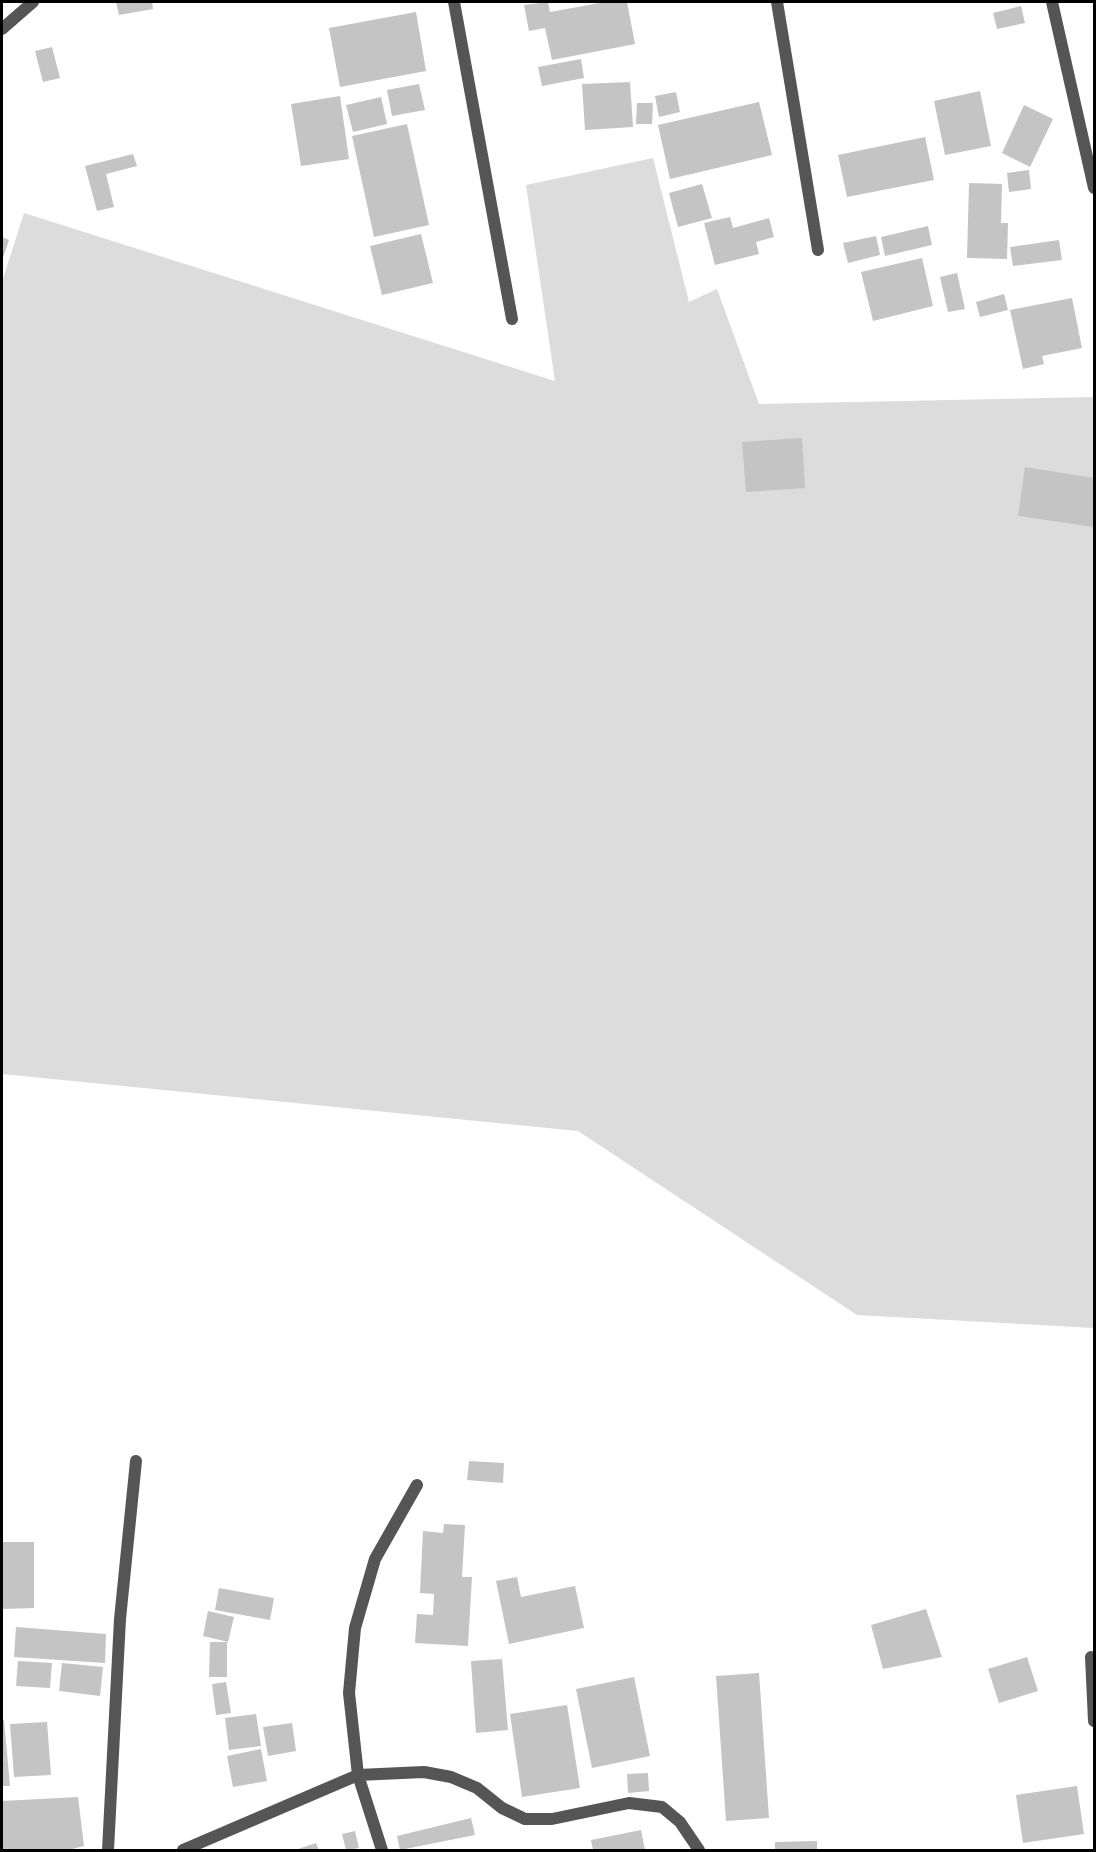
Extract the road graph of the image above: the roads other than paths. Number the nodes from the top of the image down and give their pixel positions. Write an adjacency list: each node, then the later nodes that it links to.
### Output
1 (33, 2): 5 (street)
2 (454, 2): 8 (street)
3 (777, 2): 7 (street)
4 (1052, 2): 6 (street)
5 (2, 29)
6 (1095, 188)
7 (818, 250)
8 (512, 320)
9 (136, 1461): 14 (street)
10 (417, 1485): 13 (street)
11 (1091, 1657): 12 (street)
12 (1095, 1721)
13 (358, 1775): 15 (street); 16 (street); 17 (street)
14 (108, 1851)
15 (183, 1851)
16 (382, 1851)
17 (699, 1851)

